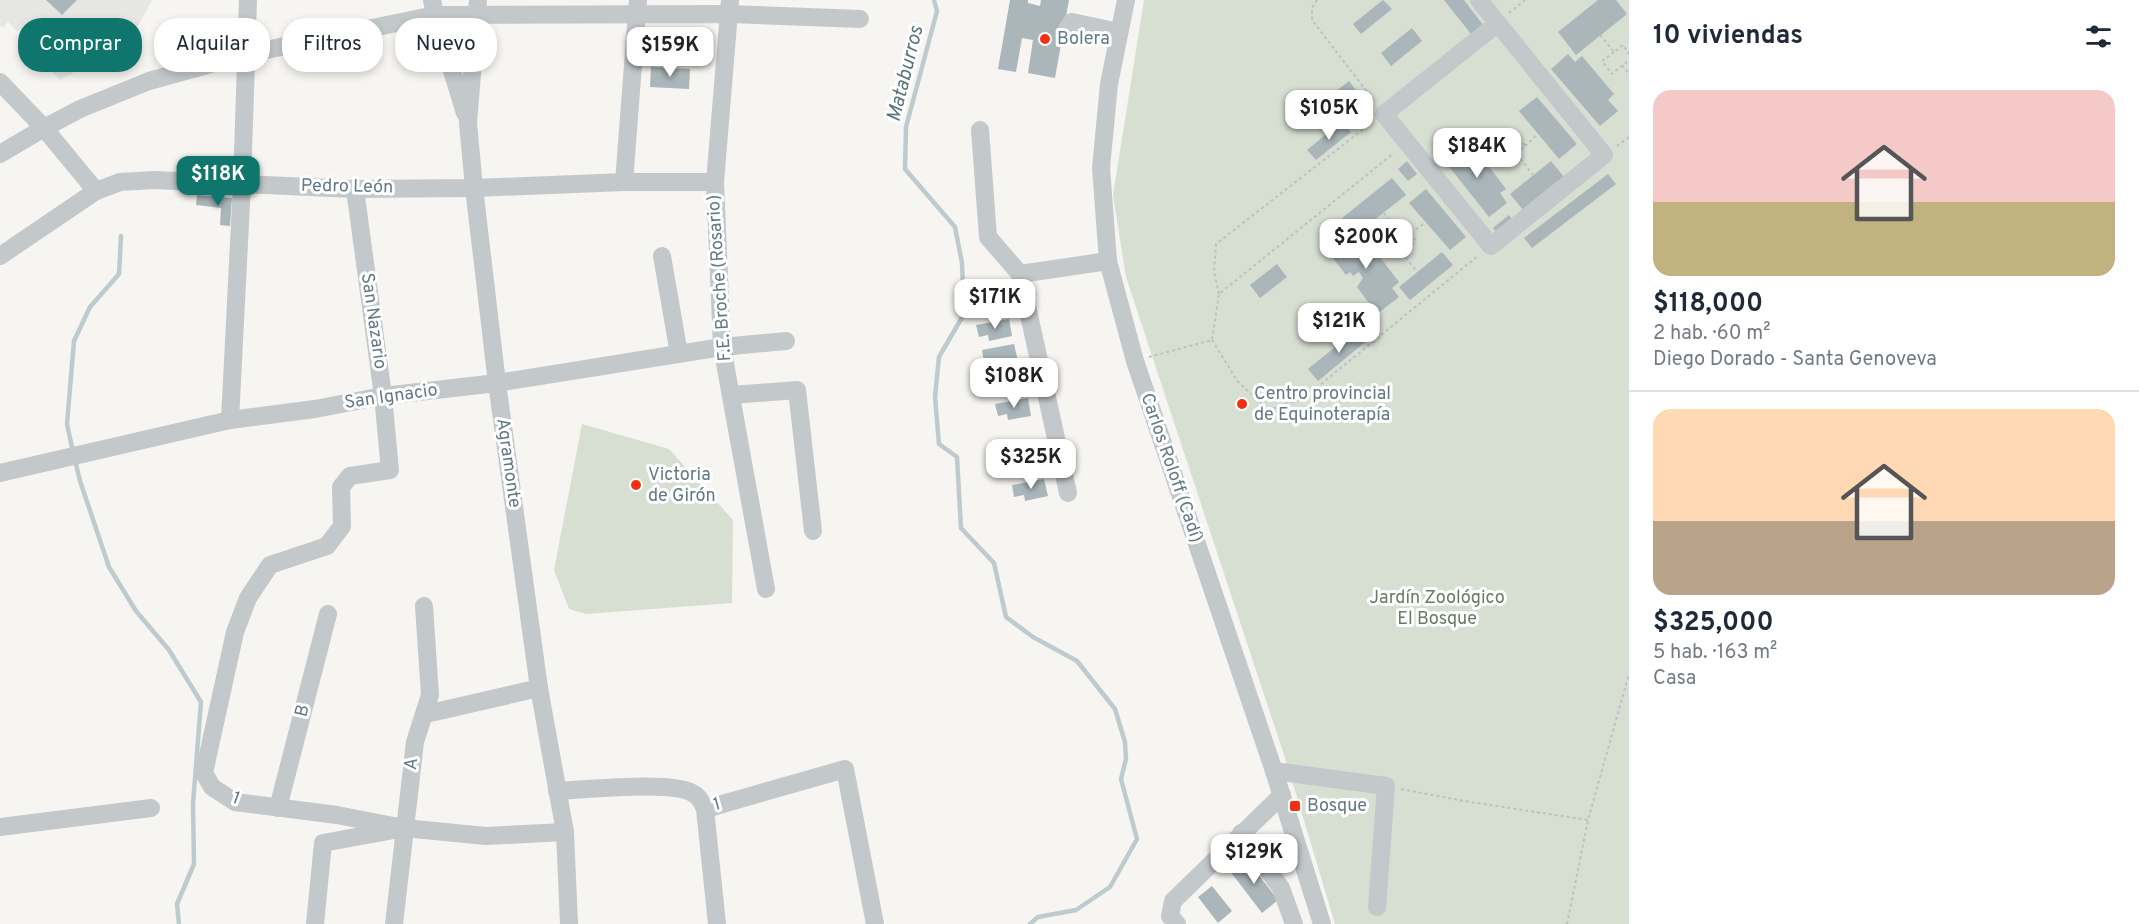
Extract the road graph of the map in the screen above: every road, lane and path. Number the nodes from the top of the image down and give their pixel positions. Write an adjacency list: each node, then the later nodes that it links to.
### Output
1 (248, 0): 10 (street)
2 (1126, 0): 14 (street, Carlos Roloff (Cadí))
3 (1317, 0): 25 (path)
4 (1479, 0): 12 (street)
5 (1525, 0): 12 (path)
6 (478, 6): 7 (street); 8 (street); 26 (street, Agramonte)
7 (434, 7): 16 (street); 26 (street)
8 (637, 7): 9 (street); 37 (street)
9 (729, 7): 11 (street); 38 (street, F.E. Broche (Rosario))
10 (248, 18)
11 (860, 19)
12 (1498, 22): 25 (street); 47 (street)
13 (1085, 25): 14 (street)
14 (1119, 33): 51 (street, Carlos Roloff (Cadí))
15 (1600, 35): 17 (path)
16 (270, 48)
17 (1614, 52): 18 (path); 20 (path)
18 (1629, 54)
19 (1629, 60): 20 (path)
20 (1622, 65): 23 (path)
21 (182, 72): 27 (street)
22 (246, 72): 39 (street)
23 (1629, 74)
24 (0, 82): 27 (street)
25 (1384, 114): 30 (street); 54 (path)
26 (468, 123): 40 (street, Agramonte)
27 (44, 128): 33 (street); 42 (street)
28 (980, 130): 53 (street)
29 (1539, 134): 31 (path)
30 (1407, 142): 47 (street); 54 (path)
31 (1525, 146): 32 (path); 34 (path)
32 (1508, 153): 34 (path); 35 (path)
33 (0, 154)
34 (1516, 154): 36 (path)
35 (1489, 167)
36 (1533, 175)
37 (624, 182): 38 (street, Pedro León); 40 (street, Pedro León)
38 (715, 183): 57 (street, F.E. Broche (Rosario))
39 (242, 184): 41 (street, Pedro León); 42 (street, Pedro León); 63 (street)
40 (474, 188): 41 (street, Pedro León); 60 (street, Agramonte)
41 (355, 189): 62 (street, San Nazario)
42 (96, 191): 49 (street, Pedro León)
43 (1384, 213): 45 (path)
44 (1426, 222): 46 (path)
45 (1397, 231): 46 (path); 48 (path)
46 (1410, 234): 48 (path)
47 (1491, 246): 55 (path)
48 (1402, 253): 52 (path)
49 (0, 256)
50 (663, 256): 58 (street)
51 (1108, 261): 53 (street); 59 (street, Carlos Roloff (Cadí))
52 (1417, 272)
53 (1020, 274): 65 (street)
54 (1219, 294): 55 (path)
55 (1212, 340): 59 (path)
56 (786, 341): 57 (street, San Ignacio)
57 (722, 347): 58 (street, San Ignacio); 61 (street, F.E. Broche (Rosario))
58 (679, 354): 60 (street, San Ignacio)
59 (1135, 361): 73 (street, Carlos Roloff (Cadí))
60 (497, 383): 62 (street, San Ignacio); 71 (street, Agramonte)
61 (731, 395): 66 (street); 67 (street, F.E. Broche (Rosario))
62 (383, 396): 63 (street, San Ignacio); 75 (street, San Nazario)
63 (230, 420): 64 (street, San Ignacio)
64 (0, 473)
65 (1068, 493)
66 (813, 531)
67 (766, 589)
68 (424, 606): 72 (street, A)
69 (328, 614): 79 (street, B)
70 (1629, 674): 81 (path)
71 (539, 688): 72 (street); 76 (street, Agramonte)
72 (426, 714): 83 (street, A)
73 (1274, 771): 74 (street); 77 (street, Carlos Roloff (Cadí))
74 (1386, 786): 81 (path); 86 (street)
75 (212, 787): 79 (street, 1)
76 (558, 791): 80 (street, 1); 84 (street, Agramonte)
77 (1281, 795): 85 (street); 94 (street, Carlos Roloff (Cadí))
78 (151, 808): 82 (street)
79 (278, 808): 83 (street, 1)
80 (705, 809): 90 (street); 91 (street, 1)
81 (1588, 820): 95 (path)
82 (0, 827)
83 (404, 828): 84 (street, 1); 87 (street, 1); 88 (street, A)
84 (565, 832): 89 (street, Agramonte)
85 (1241, 833): 92 (street); 93 (street)
86 (1377, 907)
87 (315, 924)
88 (394, 924)
89 (569, 924)
90 (717, 924)
91 (875, 924)
92 (1177, 924)
93 (1294, 924)
94 (1322, 924)
95 (1567, 924)

